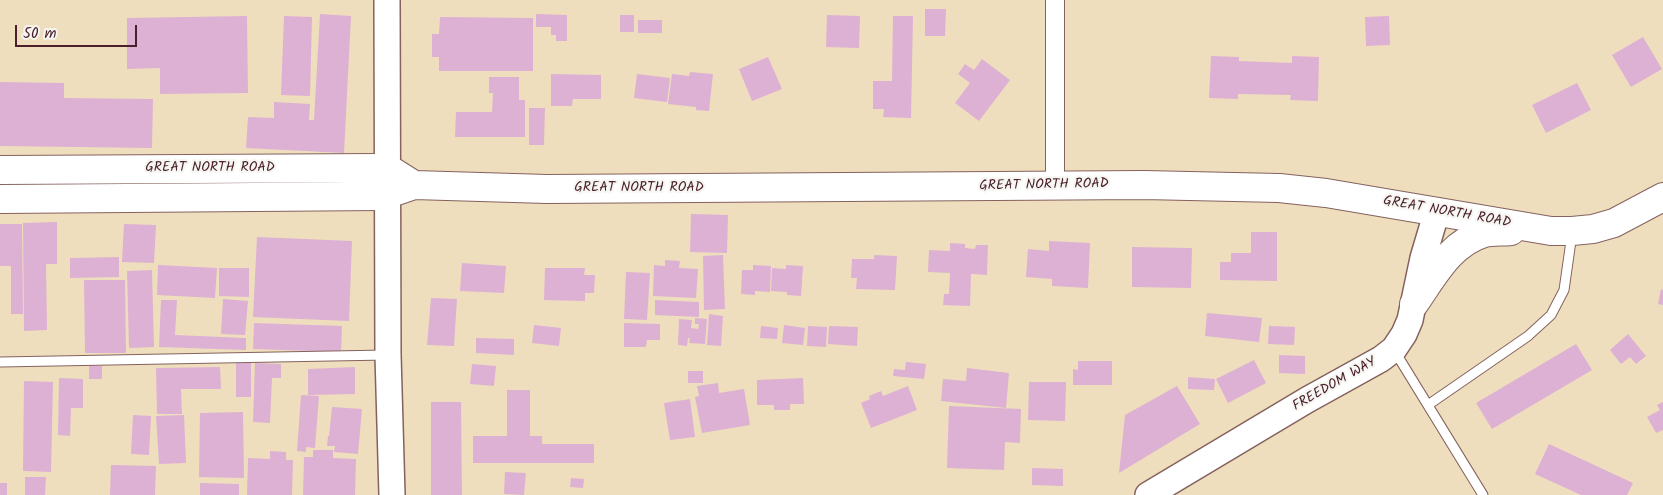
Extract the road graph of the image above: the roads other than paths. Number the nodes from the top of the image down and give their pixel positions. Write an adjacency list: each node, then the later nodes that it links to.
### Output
1 (387, 0): 3 (main road)
2 (1055, 0): 6 (street)
3 (387, 168): 4 (highway, GREAT NORTH ROAD); 5 (highway); 7 (main road)
4 (0, 170)
5 (414, 185): 6 (highway, GREAT NORTH ROAD); 7 (highway, GREAT NORTH ROAD)
6 (1055, 186): 10 (highway, GREAT NORTH ROAD)
7 (388, 195): 9 (highway, GREAT NORTH ROAD); 15 (main road)
8 (1663, 198): 12 (highway, GREAT NORTH ROAD)
9 (0, 199)
10 (1437, 211): 11 (highway, GREAT NORTH ROAD); 13 (main road, FREEDOM WAY)
11 (1538, 229): 12 (highway, GREAT NORTH ROAD); 13 (highway)
12 (1572, 231): 17 (lane)
13 (1414, 304): 14 (main road, FREEDOM WAY)
14 (1394, 349): 17 (lane); 19 (main road, FREEDOM WAY)
15 (388, 355): 16 (lane); 18 (main road)
16 (0, 362)
17 (1428, 404): 20 (lane)
18 (392, 495)
19 (1148, 495)
20 (1482, 495)

